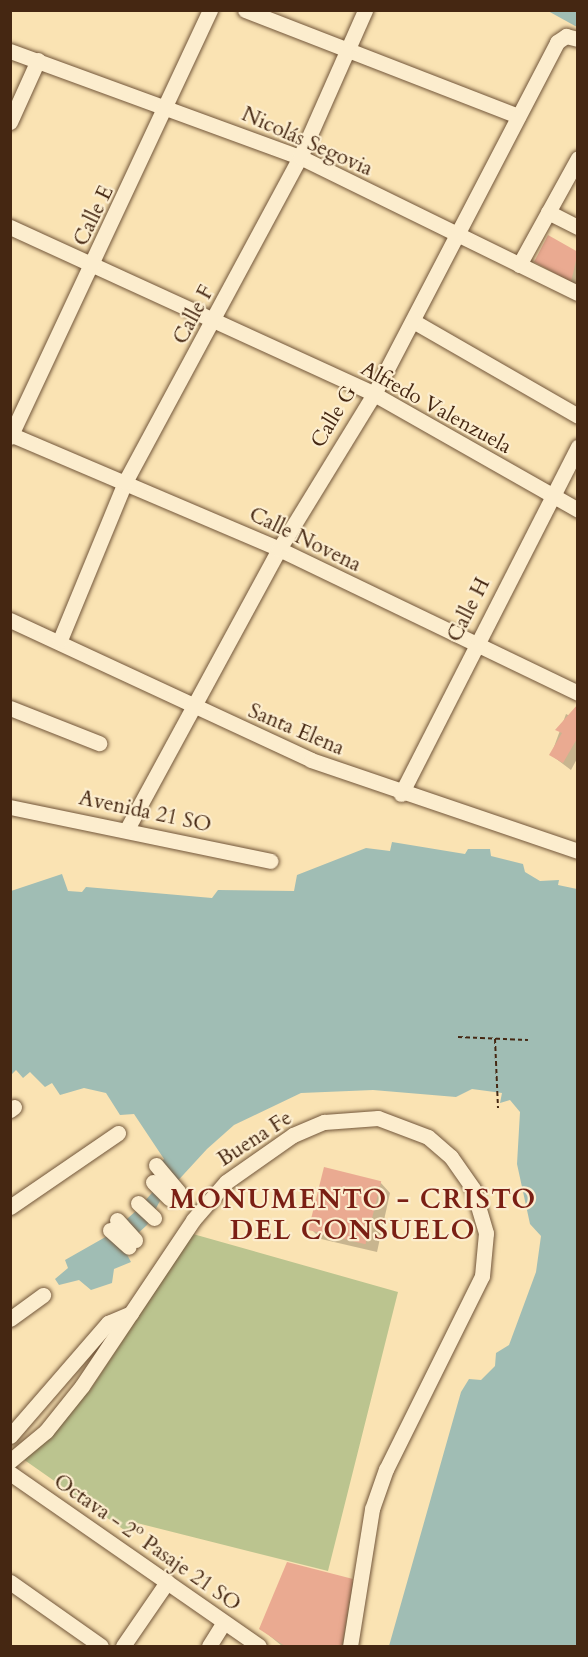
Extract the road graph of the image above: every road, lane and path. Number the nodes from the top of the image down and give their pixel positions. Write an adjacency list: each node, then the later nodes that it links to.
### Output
1 (210, 10): 8 (street, Calle E)
2 (244, 10): 5 (street)
3 (365, 10): 5 (street, Calle F)
4 (578, 39): 9 (street, Calle G)
5 (347, 50): 9 (street); 11 (street, Calle F)
6 (10, 51): 7 (street, Nicolás Segovia)
7 (38, 60): 8 (street, Nicolás Segovia); 10 (street)
8 (169, 106): 11 (street, Nicolás Segovia); 17 (street, Calle E)
9 (518, 116): 16 (street, Calle G)
10 (10, 122)
11 (300, 157): 16 (street, Nicolás Segovia); 20 (street, Calle F)
12 (578, 158): 13 (street)
13 (548, 212): 15 (street); 18 (street)
14 (10, 227): 17 (street, Alfredo Valenzuela)
15 (578, 227)
16 (456, 236): 18 (street, Nicolás Segovia); 21 (street, Calle G)
17 (94, 263): 20 (street, Alfredo Valenzuela); 24 (street, Calle E)
18 (519, 265): 19 (street, Nicolás Segovia)
19 (578, 293)
20 (216, 320): 22 (street, Alfredo Valenzuela); 26 (street, Calle F)
21 (413, 321): 22 (street, Calle G); 23 (street)
22 (374, 394): 27 (street, Alfredo Valenzuela); 29 (street, Calle G)
23 (578, 416)
24 (11, 435): 26 (street, Calle Novena)
25 (578, 447): 27 (street, Calle H)
26 (125, 482): 29 (street, Calle Novena); 31 (street, Calle F)
27 (549, 496): 28 (street, Alfredo Valenzuela); 32 (street, Calle H)
28 (578, 510)
29 (279, 549): 32 (street, Calle Novena); 35 (street, Calle G)
30 (10, 620): 31 (street, Santa Elena)
31 (60, 640): 35 (street, Santa Elena)
32 (473, 648): 33 (street, Calle Novena); 37 (street, Calle H)
33 (578, 693)
34 (10, 708): 36 (street)
35 (193, 708): 37 (street, Santa Elena); 39 (street, Calle G)
36 (99, 743)
37 (400, 794): 40 (street, Santa Elena)
38 (10, 807): 39 (street, Avenida 21 SO)
39 (127, 829): 41 (street, Avenida 21 SO)
40 (578, 850)
41 (270, 861)
42 (458, 1037): 43 (path)
43 (495, 1039): 44 (path); 45 (path)
44 (528, 1040)
45 (498, 1108)
46 (118, 1133): 50 (street)
47 (156, 1165): 48 (street)
48 (153, 1182)
49 (142, 1200): 51 (street)
50 (10, 1207)
51 (157, 1214)
52 (117, 1222): 53 (street)
53 (135, 1240)
54 (43, 1295): 56 (street)
55 (131, 1313): 57 (street, Buena Fe); 58 (street, Buena Fe); 67 (street, Buena Fe)
56 (10, 1319)
57 (10, 1436)
58 (10, 1461)
59 (10, 1473): 61 (street, Octava - 2º Pasaje 21 SO)
60 (10, 1582): 63 (street)
61 (167, 1582): 62 (street, Octava - 2º Pasaje 21 SO); 64 (street)
62 (224, 1622): 65 (street); 66 (street, Octava - 2º Pasaje 21 SO)
63 (101, 1647)
64 (123, 1647)
65 (209, 1647)
66 (259, 1647)
67 (350, 1647)

